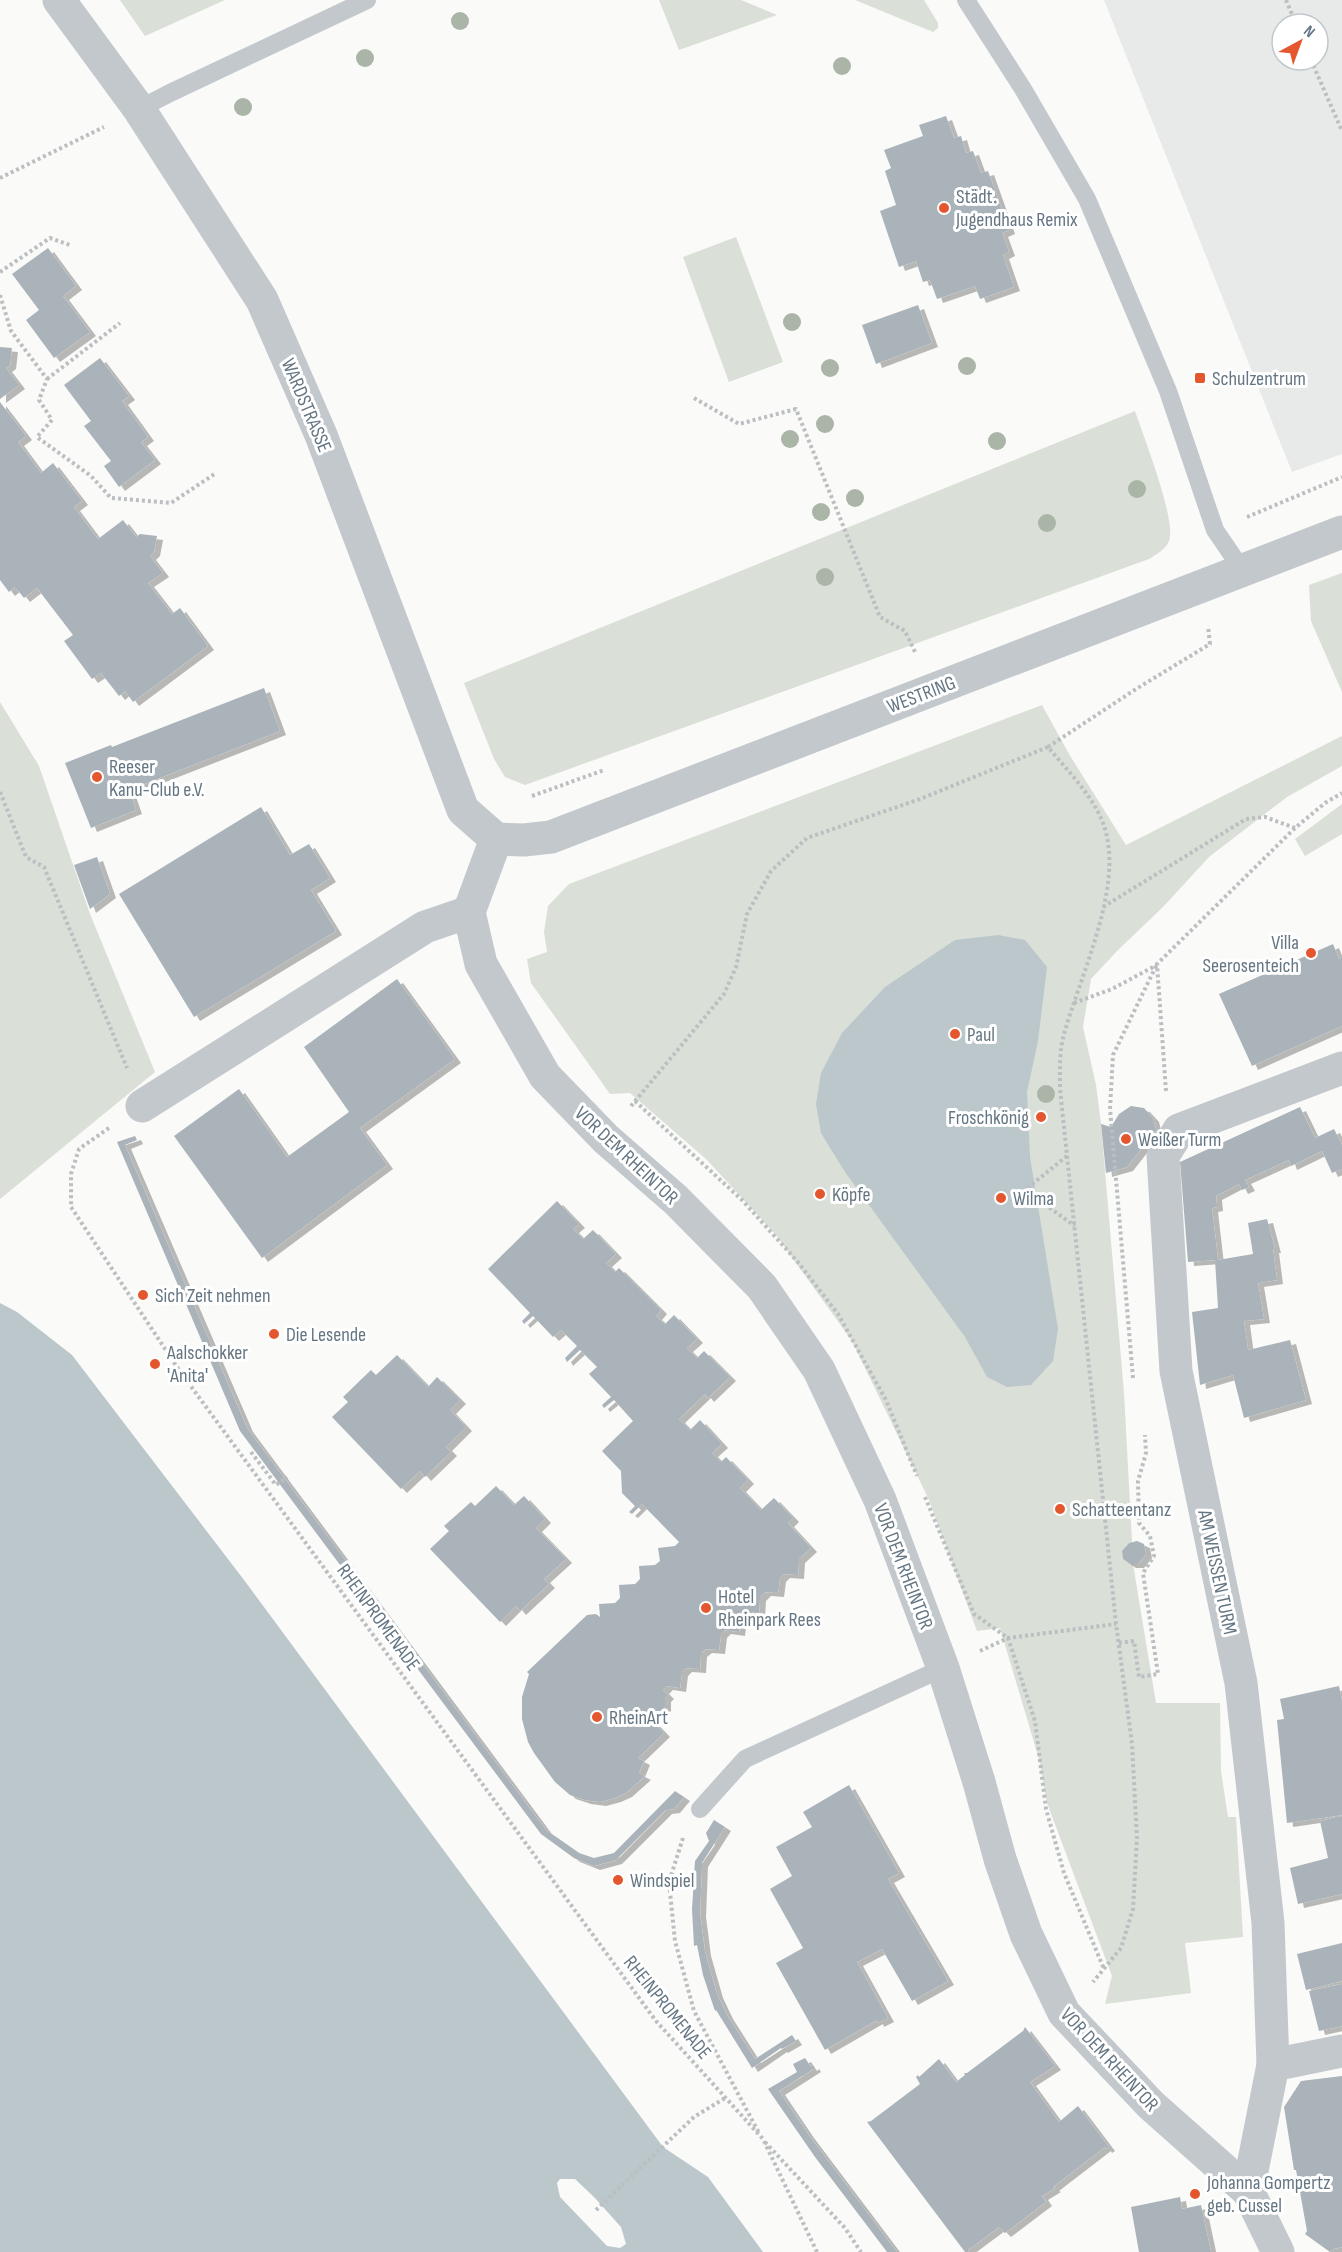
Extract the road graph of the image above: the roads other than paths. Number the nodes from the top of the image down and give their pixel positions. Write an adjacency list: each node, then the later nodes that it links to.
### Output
1 (59, 0): 4 (street, WARDSTRASSE)
2 (367, 0): 4 (lane)
3 (966, 0): 6 (lane)
4 (139, 110): 7 (street, WARDSTRASSE)
5 (1342, 532): 6 (street, WESTRING)
6 (1243, 571): 7 (street, WESTRING)
7 (496, 839): 8 (street)
8 (469, 912): 10 (street); 11 (street, VOR DEM RHEINTOR)
9 (1342, 1068): 14 (street, AM WEISSEN TURM)
10 (142, 1106)
11 (943, 1668): 12 (lane); 15 (street, VOR DEM RHEINTOR)
12 (700, 1809)
13 (1342, 2051): 14 (street)
14 (1273, 2065): 15 (street, AM WEISSEN TURM)
15 (1248, 2191): 16 (street, VOR DEM RHEINTOR)
16 (1278, 2252)

